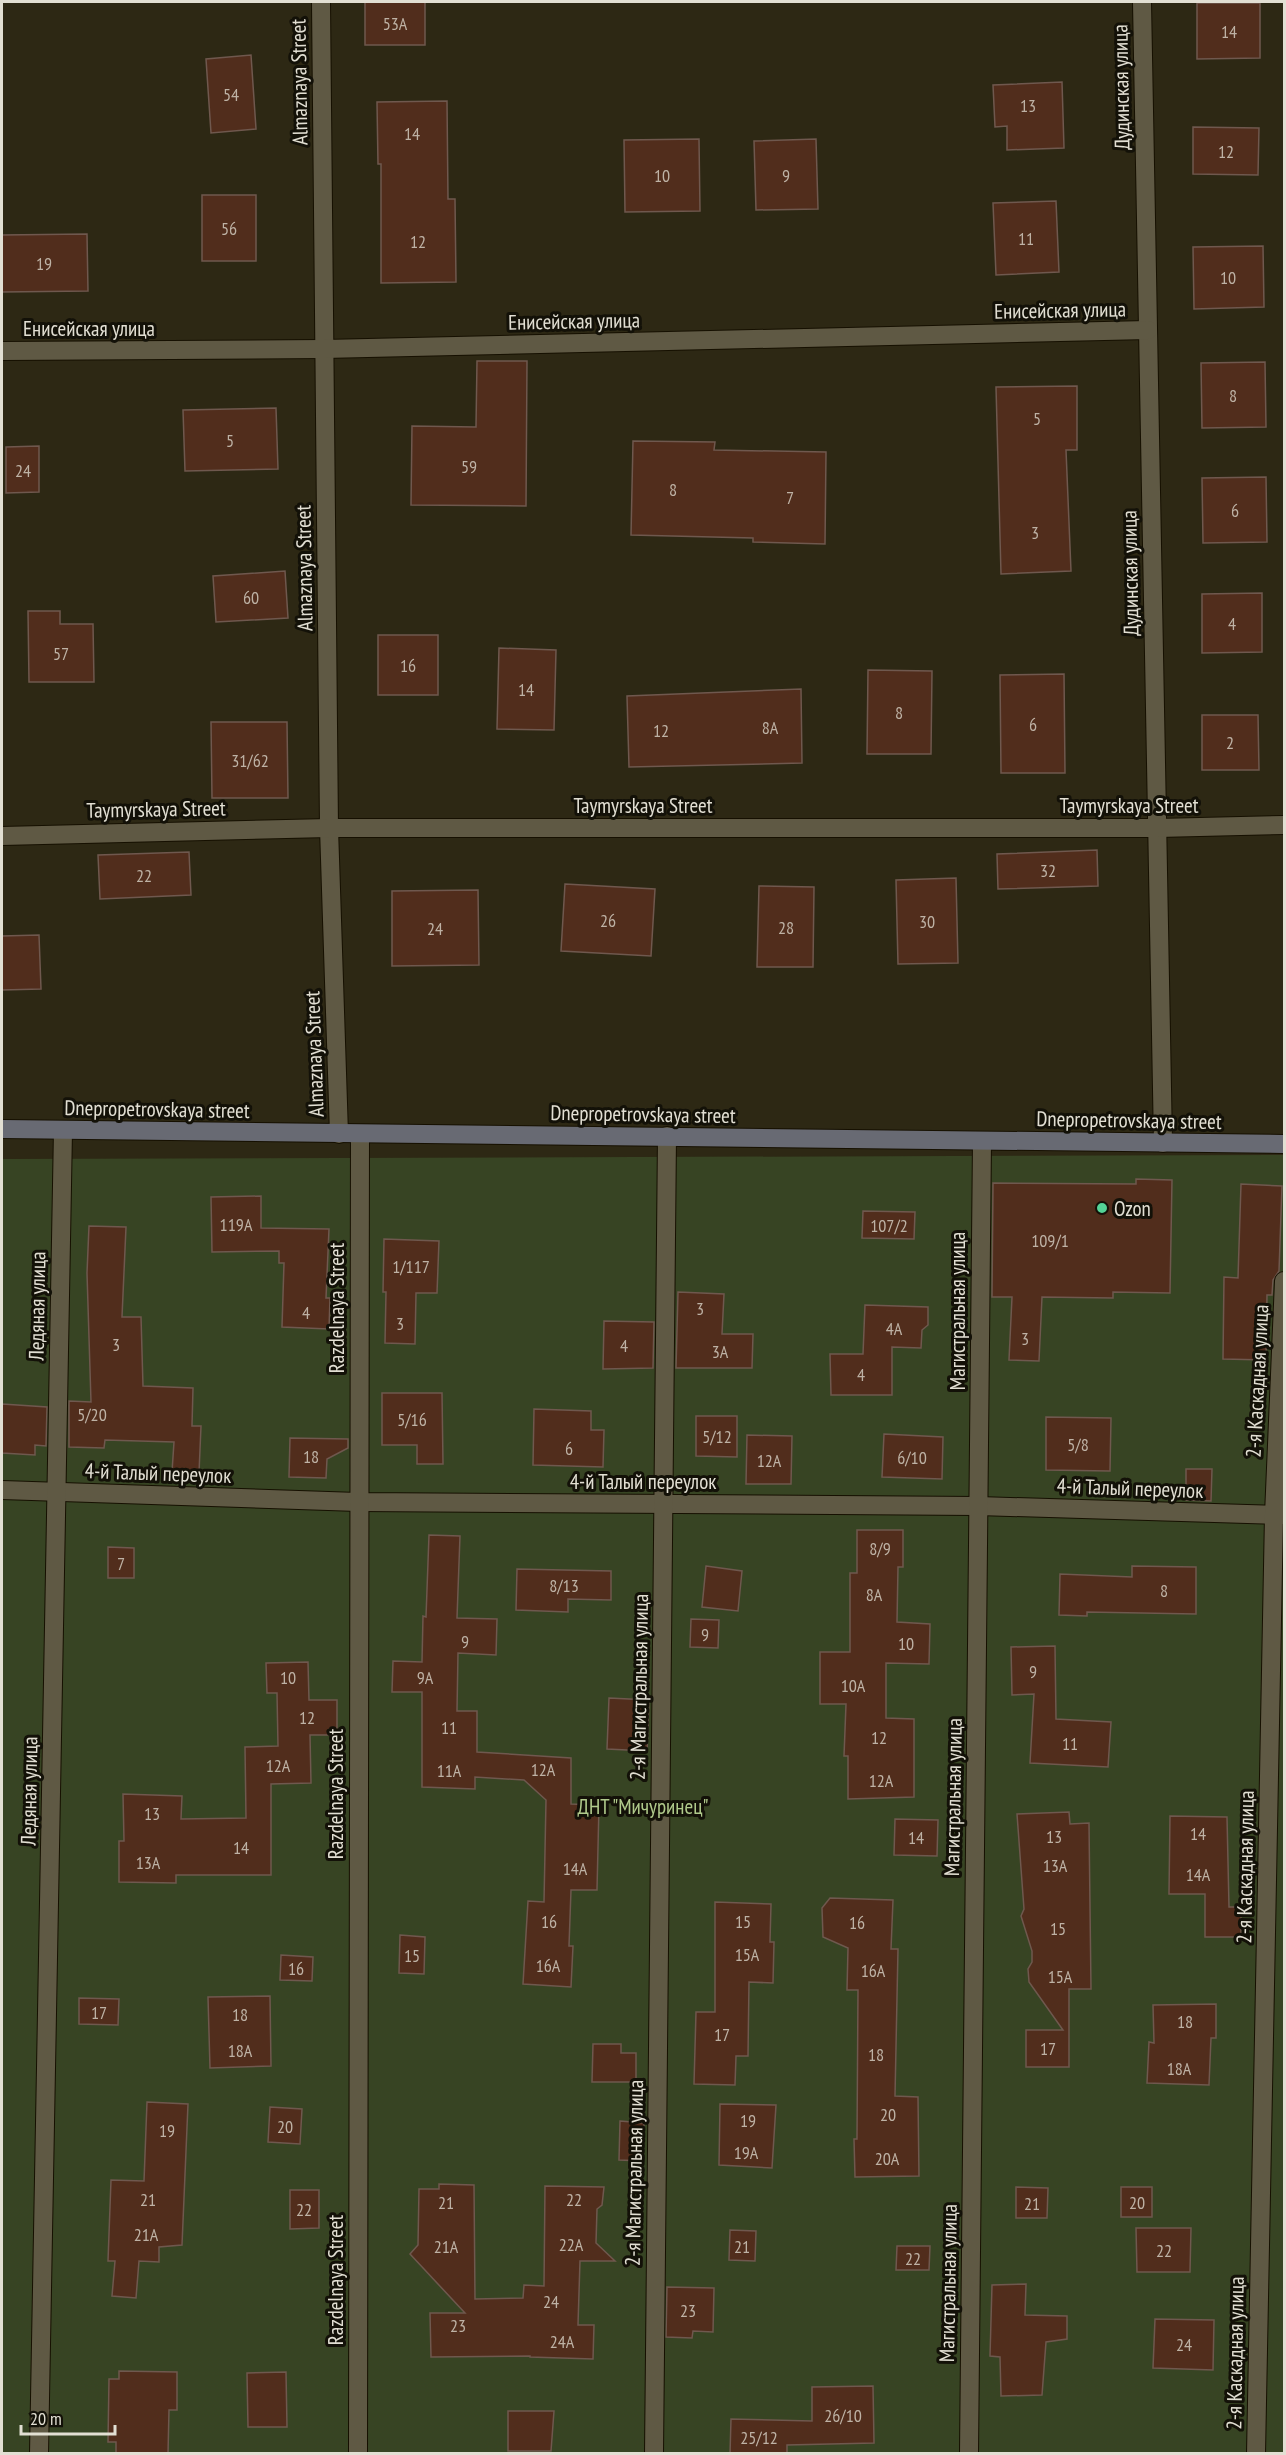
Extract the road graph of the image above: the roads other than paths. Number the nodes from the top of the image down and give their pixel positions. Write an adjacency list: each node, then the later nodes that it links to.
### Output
1 (321, 2): 4 (street, Almaznaya Street)
2 (1142, 2): 3 (street, Дудинская улица)
3 (1148, 330): 4 (street, Енисейская улица); 8 (street, Дудинская улица)
4 (324, 349): 5 (street, Енисейская улица); 7 (street, Almaznaya Street)
5 (2, 351)
6 (1284, 825): 8 (street, Taymyrskaya Street)
7 (329, 828): 8 (street, Taymyrskaya Street); 9 (street, Taymyrskaya Street); 12 (street, Almaznaya Street)
8 (1158, 828): 16 (street, Дудинская улица)
9 (2, 836)
10 (2, 1130): 11 (street, Dnepropetrovskaya street)
11 (63, 1130): 12 (street, Dnepropetrovskaya street); 20 (street, Ледяная улица)
12 (339, 1134): 13 (street, Dnepropetrovskaya street)
13 (360, 1135): 14 (street, Dnepropetrovskaya street); 21 (street, Razdelnaya Street)
14 (667, 1136): 15 (street, Dnepropetrovskaya street); 22 (street, 2-я Магистральная улица)
15 (982, 1141): 16 (street, Dnepropetrovskaya street); 23 (street, Магистральная улица)
16 (1163, 1143): 17 (street, Dnepropetrovskaya street)
17 (1284, 1144)
18 (1284, 1281): 24 (street, 2-я Каскадная улица)
19 (2, 1490): 20 (street, 4-й Талый переулок)
20 (57, 1492): 21 (street, 4-й Талый переулок); 25 (street, Ледяная улица)
21 (358, 1502): 22 (street, 4-й Талый переулок); 26 (street, Razdelnaya Street)
22 (663, 1503): 23 (street, 4-й Талый переулок); 27 (street, 2-я Магистральная улица)
23 (978, 1506): 24 (street, 4-й Талый переулок); 28 (street, Магистральная улица)
24 (1279, 1515): 29 (street, 2-я Каскадная улица)
25 (39, 2454)
26 (358, 2454)
27 (654, 2454)
28 (969, 2454)
29 (1256, 2454)

